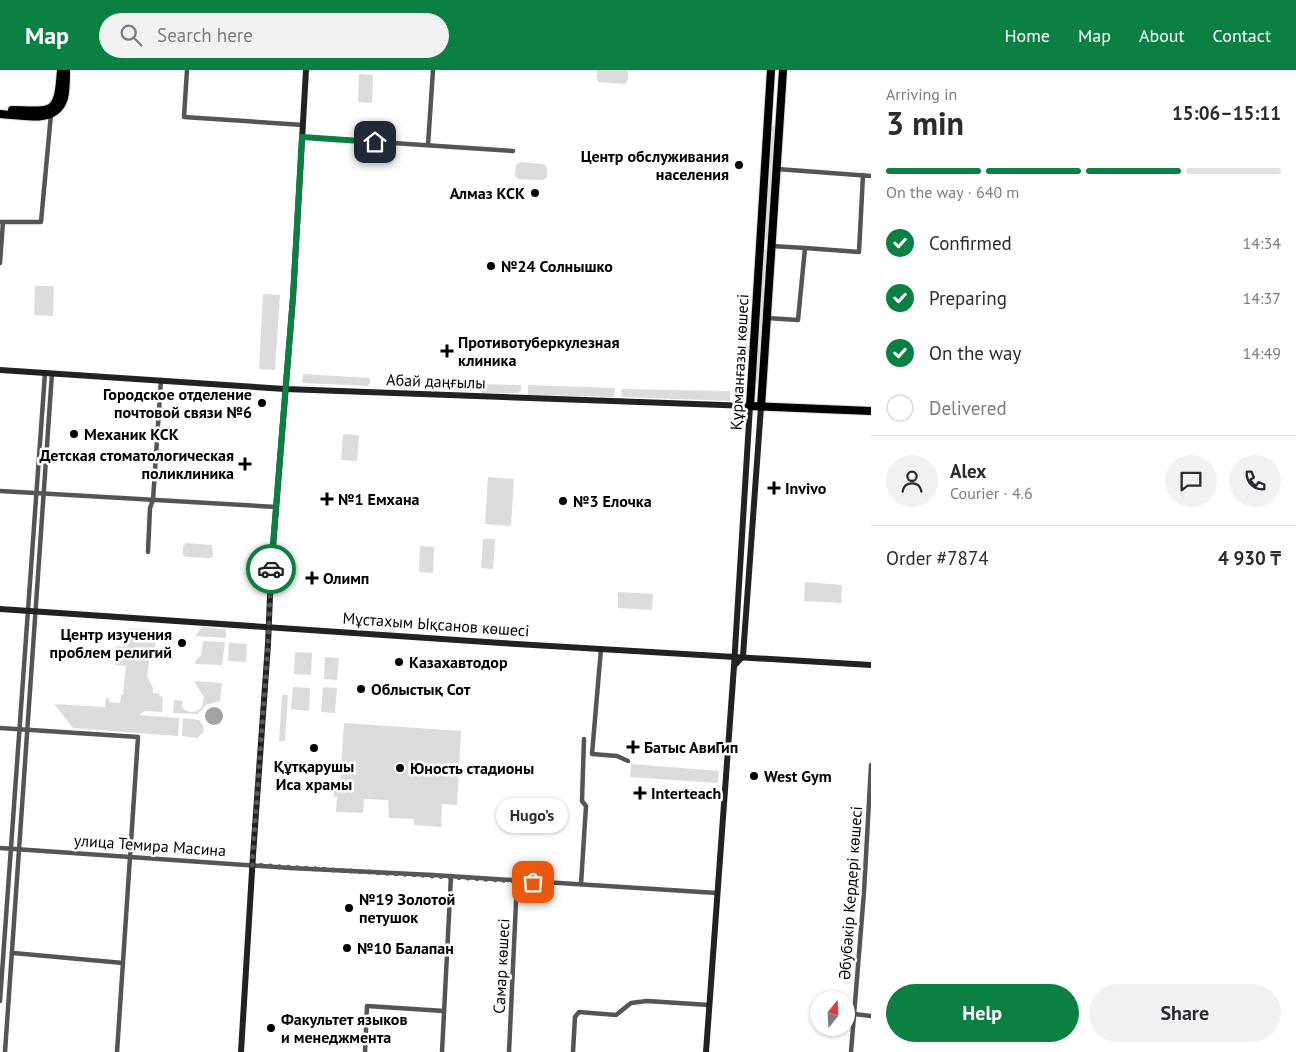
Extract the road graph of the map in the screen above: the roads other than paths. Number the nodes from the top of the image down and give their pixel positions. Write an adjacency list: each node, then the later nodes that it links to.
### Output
1 (61, 70): 9 (main road)
2 (66, 70): 9 (main road)
3 (187, 70): 13 (street)
4 (306, 70): 13 (street)
5 (433, 70): 15 (street)
6 (771, 70): 11 (main road, Құрманғазы көшесі)
7 (783, 70): 12 (main road, Құрманғазы көшесі)
8 (0, 109): 9 (main road)
9 (51, 111): 10 (main road); 20 (street)
10 (0, 114)
11 (768, 122): 12 (main road); 21 (main road, Құрманғазы көшесі)
12 (780, 123): 17 (main road, Құрманғазы көшесі)
13 (303, 125): 14 (street)
14 (302, 137): 15 (street); 29 (street)
15 (428, 146): 16 (street)
16 (513, 151)
17 (777, 169): 18 (street); 22 (main road, Құрманғазы көшесі)
18 (863, 175): 19 (street); 23 (street)
19 (871, 176)
20 (1, 222): 24 (street)
21 (760, 245): 22 (main road); 30 (main road, Құрманғазы көшесі)
22 (772, 246): 23 (street); 25 (main road, Құрманғазы көшесі)
23 (805, 248): 25 (street)
24 (0, 263)
25 (767, 318): 31 (main road, Құрманғазы көшесі)
26 (0, 370): 27 (street, Абай даңғылы)
27 (48, 373): 28 (street, Абай даңғылы); 34 (street); 35 (street)
28 (161, 380): 29 (street, Абай даңғылы); 36 (street)
29 (286, 389): 30 (street, Абай даңғылы); 37 (street)
30 (750, 406): 31 (main road, Абай даңғылы); 43 (street, Құрманғазы көшесі)
31 (761, 407): 32 (main road, Абай даңғылы); 44 (street)
32 (871, 411)
33 (0, 491): 34 (street)
34 (36, 493): 35 (street); 40 (street)
35 (43, 493): 36 (street); 40 (street)
36 (153, 500): 37 (street); 38 (street)
37 (276, 507): 41 (street)
38 (148, 552)
39 (0, 609): 40 (street, Мұстахым Ықсанов көшесі)
40 (31, 611): 41 (street, Мұстахым Ықсанов көшесі); 48 (street); 49 (street)
41 (269, 627): 42 (street, Мұстахым Ықсанов көшесі); 58 (street)
42 (601, 649): 43 (street, Мұстахым Ықсанов көшесі); 51 (street)
43 (734, 656): 44 (street, Мұстахым Ықсанов көшесі); 46 (street, Құрманғазы көшесі)
44 (743, 656): 45 (street, Мұстахым Ықсанов көшесі); 46 (street)
45 (871, 665)
46 (734, 666): 62 (street, Құрманғазы көшесі)
47 (0, 728): 48 (street)
48 (19, 730): 49 (street); 55 (street)
49 (26, 730): 56 (street); 57 (street)
50 (584, 739): 61 (street)
51 (628, 762)
52 (871, 765): 53 (street, Әбубәкір Кердері көшесі)
53 (871, 773): 65 (street, Әбубәкір Кердері көшесі)
54 (0, 848): 55 (street, улица Темира Масина)
55 (11, 848): 56 (street, улица Темира Масина); 66 (street)
56 (19, 849): 57 (street, улица Темира Масина); 63 (street)
57 (129, 856): 58 (street, улица Темира Масина); 64 (street)
58 (252, 865): 59 (street, улица Темира Масина); 74 (street)
59 (451, 876): 60 (street, улица Темира Масина); 68 (street)
60 (517, 881): 61 (street, улица Темира Масина); 77 (street, Самар көшесі)
61 (581, 884): 62 (street, улица Темира Масина)
62 (717, 893): 67 (street, Құрманғазы көшесі)
63 (13, 953): 64 (street); 72 (street)
64 (123, 963): 73 (street)
65 (855, 1000)
66 (0, 1001)
67 (709, 1005): 78 (street); 79 (street, Құрманғазы көшесі)
68 (444, 1011): 75 (street); 76 (street)
69 (855, 1014): 70 (street)
70 (871, 1016)
71 (852, 1036): 80 (street, Әбубәкір Кердері көшесі)
72 (5, 1052)
73 (117, 1052)
74 (241, 1052)
75 (364, 1052)
76 (442, 1052)
77 (508, 1052)
78 (573, 1052)
79 (706, 1052)
80 (851, 1052)

